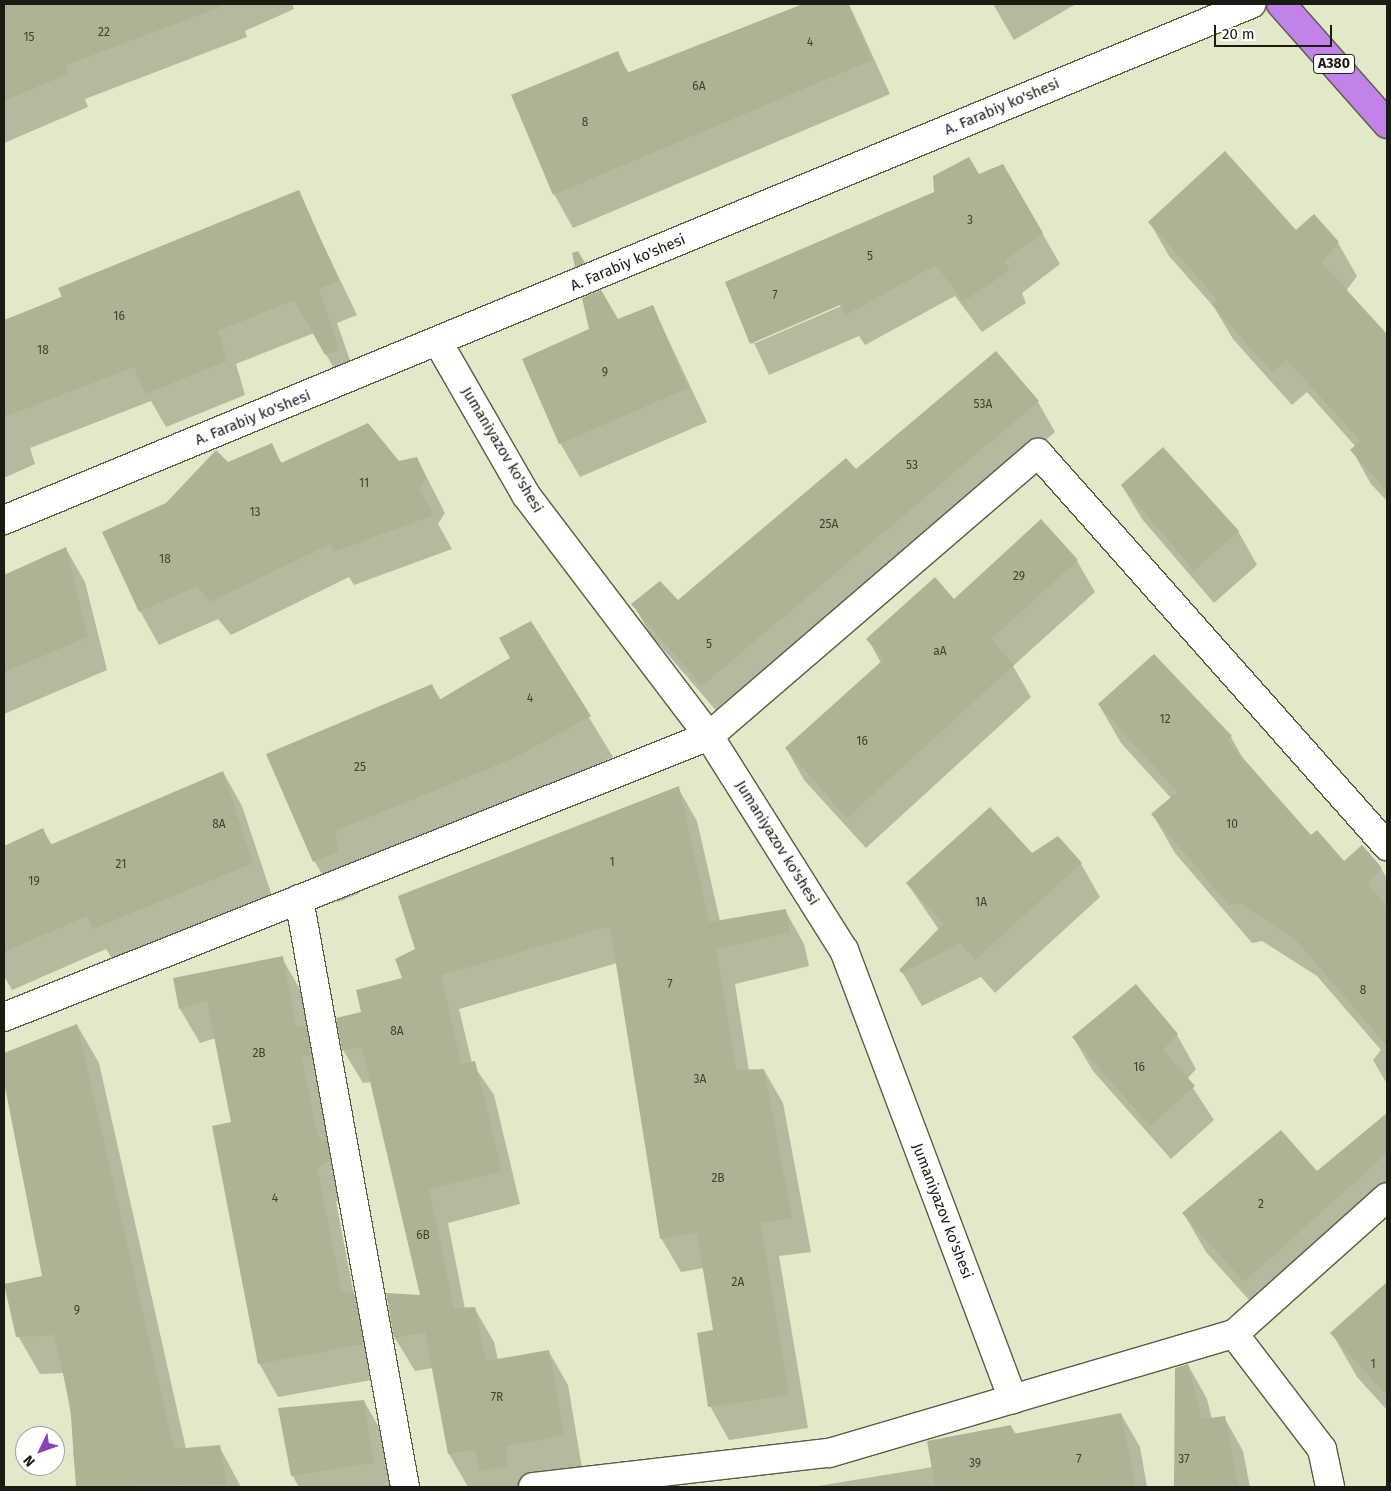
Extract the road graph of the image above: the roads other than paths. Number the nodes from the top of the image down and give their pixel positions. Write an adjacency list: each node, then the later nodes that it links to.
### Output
1 (1251, 4): 4 (street, A. Farabiy ko'shesi)
2 (1281, 4): 3 (highway, A380)
3 (1387, 124)
4 (438, 342): 5 (street, A. Farabiy ko'shesi); 6 (street, Jumaniyazov ko'shesi)
5 (4, 520)
6 (709, 736): 7 (street); 8 (street); 12 (street, Jumaniyazov ko'shesi)
7 (1387, 846)
8 (299, 899): 9 (street); 13 (street)
9 (4, 1017)
10 (1387, 1196): 11 (street)
11 (1234, 1334): 12 (street); 15 (street)
12 (1013, 1399): 14 (street)
13 (405, 1487)
14 (533, 1487)
15 (1330, 1487)

